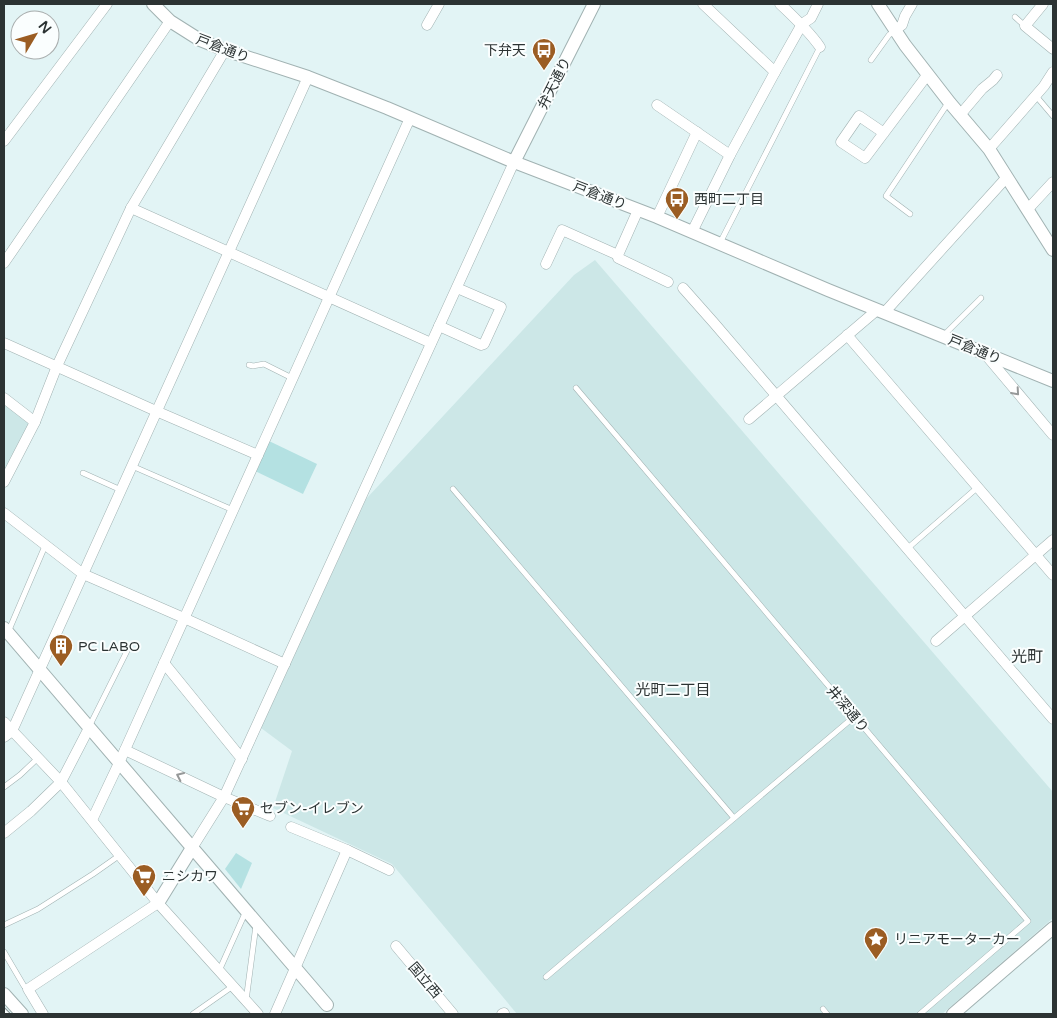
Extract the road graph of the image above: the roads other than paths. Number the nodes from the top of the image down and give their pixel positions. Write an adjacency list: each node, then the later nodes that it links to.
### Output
1 (107, 4): 34 (street)
2 (153, 4): 12 (street, 戸倉通り)
3 (439, 4): 14 (street)
4 (594, 4): 37 (street, 弁天通り)
5 (703, 4): 21 (street)
6 (780, 4): 13 (street)
7 (818, 4): 13 (street)
8 (878, 4): 16 (street)
9 (912, 4): 16 (street)
10 (1043, 4): 15 (street)
11 (1015, 18): 15 (lane)
12 (170, 21): 19 (street, 戸倉通り); 50 (street)
13 (802, 24): 17 (street); 21 (street)
14 (427, 25)
15 (1025, 26): 18 (street)
16 (895, 30): 20 (lane); 23 (street)
17 (820, 47): 46 (lane)
18 (1053, 49)
19 (225, 50): 25 (street, 戸倉通り); 40 (street)
20 (872, 60)
21 (775, 72): 36 (street)
22 (1053, 72): 26 (street)
23 (928, 74): 27 (street); 33 (street)
24 (997, 75): 29 (street)
25 (308, 77): 31 (street, 戸倉通り); 48 (street)
26 (1036, 96): 30 (lane); 35 (street)
27 (950, 103): 29 (street); 43 (lane)
28 (657, 106): 32 (street)
29 (960, 115): 35 (street)
30 (1053, 116)
31 (410, 118): 37 (street, 戸倉通り); 55 (street)
32 (697, 132): 36 (street); 44 (street)
33 (884, 133)
34 (4, 140)
35 (989, 149): 38 (street)
36 (730, 155): 45 (street)
37 (514, 162): 41 (street, 戸倉通り); 53 (street)
38 (1007, 177): 42 (street); 57 (street)
39 (1053, 182): 42 (street)
40 (131, 208): 48 (street); 65 (street)
41 (638, 210): 44 (street, 戸倉通り); 49 (street)
42 (1028, 210): 47 (street)
43 (910, 214)
44 (656, 217): 45 (street, 戸倉通り)
45 (692, 232): 46 (street, 戸倉通り)
46 (720, 243): 57 (street, 戸倉通り)
47 (1053, 250)
48 (228, 251): 55 (street); 71 (street)
49 (618, 255): 51 (street); 52 (street)
50 (4, 263)
51 (546, 264)
52 (668, 282)
53 (457, 288): 58 (street); 58 (street)
54 (682, 288): 69 (street)
55 (329, 297): 62 (street); 66 (street)
56 (980, 298): 60 (lane)
57 (880, 311): 59 (street); 60 (street, 戸倉通り)
58 (439, 326): 62 (street)
59 (848, 335): 69 (street); 79 (street)
60 (943, 336): 63 (street, 戸倉通り)
61 (4, 343): 65 (street)
62 (431, 343): 96 (street)
63 (986, 354): 67 (street, 戸倉通り); 74 (street, one-way to 74)
64 (249, 365): 66 (lane)
65 (56, 366): 71 (street); 73 (street)
66 (292, 378): 75 (street)
67 (1053, 381)
68 (576, 388): 98 (lane, 井深通り)
69 (776, 396): 72 (street); 86 (street)
70 (4, 398): 73 (street)
71 (156, 412): 75 (street); 76 (street)
72 (749, 419)
73 (35, 422): 78 (street)
74 (1053, 434)
75 (258, 456): 82 (street)
76 (131, 466): 81 (street); 82 (lane)
77 (83, 473): 81 (lane)
78 (4, 482)
79 (978, 487): 86 (lane); 87 (street)
80 (453, 489): 111 (lane)
81 (121, 490): 88 (street)
82 (233, 510): 91 (street)
83 (4, 513): 85 (street)
84 (1053, 540): 87 (street)
85 (45, 546): 88 (street); 92 (lane)
86 (907, 549): 90 (street)
87 (1036, 554): 89 (street); 90 (street)
88 (83, 574): 91 (street); 97 (street)
89 (1053, 575)
90 (965, 616): 93 (street); 99 (street)
91 (184, 618): 95 (street); 96 (street)
92 (5, 634): 97 (street)
93 (936, 641)
94 (129, 647): 101 (lane)
95 (164, 663): 103 (street); 105 (street)
96 (284, 664): 105 (street)
97 (39, 670): 101 (street); 102 (street)
98 (855, 716): 111 (lane); 142 (lane, 井深通り)
99 (1053, 719)
100 (4, 722): 102 (street)
101 (89, 728): 106 (street); 107 (street)
102 (8, 734): 104 (street)
103 (125, 750): 106 (street); 109 (street, one-way to 103)
104 (38, 758): 107 (street); 108 (lane)
105 (242, 759): 109 (street)
106 (119, 763): 112 (street); 115 (street)
107 (61, 782): 112 (street); 114 (street)
108 (4, 787)
109 (224, 797): 110 (street); 115 (street)
110 (270, 816)
111 (734, 818): 128 (lane)
112 (92, 820): 117 (street)
113 (291, 827): 116 (street)
114 (4, 833)
115 (192, 848): 119 (street); 120 (street)
116 (347, 850): 118 (street); 126 (street)
117 (120, 855): 119 (street); 122 (lane)
118 (389, 870)
119 (158, 903): 127 (street); 130 (street)
120 (246, 911): 121 (street); 127 (lane)
121 (256, 922): 126 (street); 132 (lane)
122 (4, 925)
123 (1053, 928): 143 (street)
124 (396, 946): 140 (street, 国立西)
125 (4, 952): 130 (lane)
126 (296, 968): 133 (street); 139 (street)
127 (220, 970): 129 (street)
128 (546, 977)
129 (233, 986): 132 (street); 137 (lane)
130 (28, 989): 136 (street)
131 (4, 994): 135 (street)
132 (246, 1001): 138 (street)
133 (329, 1009)
134 (823, 1009): 141 (lane)
135 (22, 1014)
136 (43, 1014)
137 (193, 1014)
138 (258, 1014)
139 (275, 1014)
140 (453, 1014)
141 (827, 1014)
142 (920, 1014)
143 (953, 1014)

